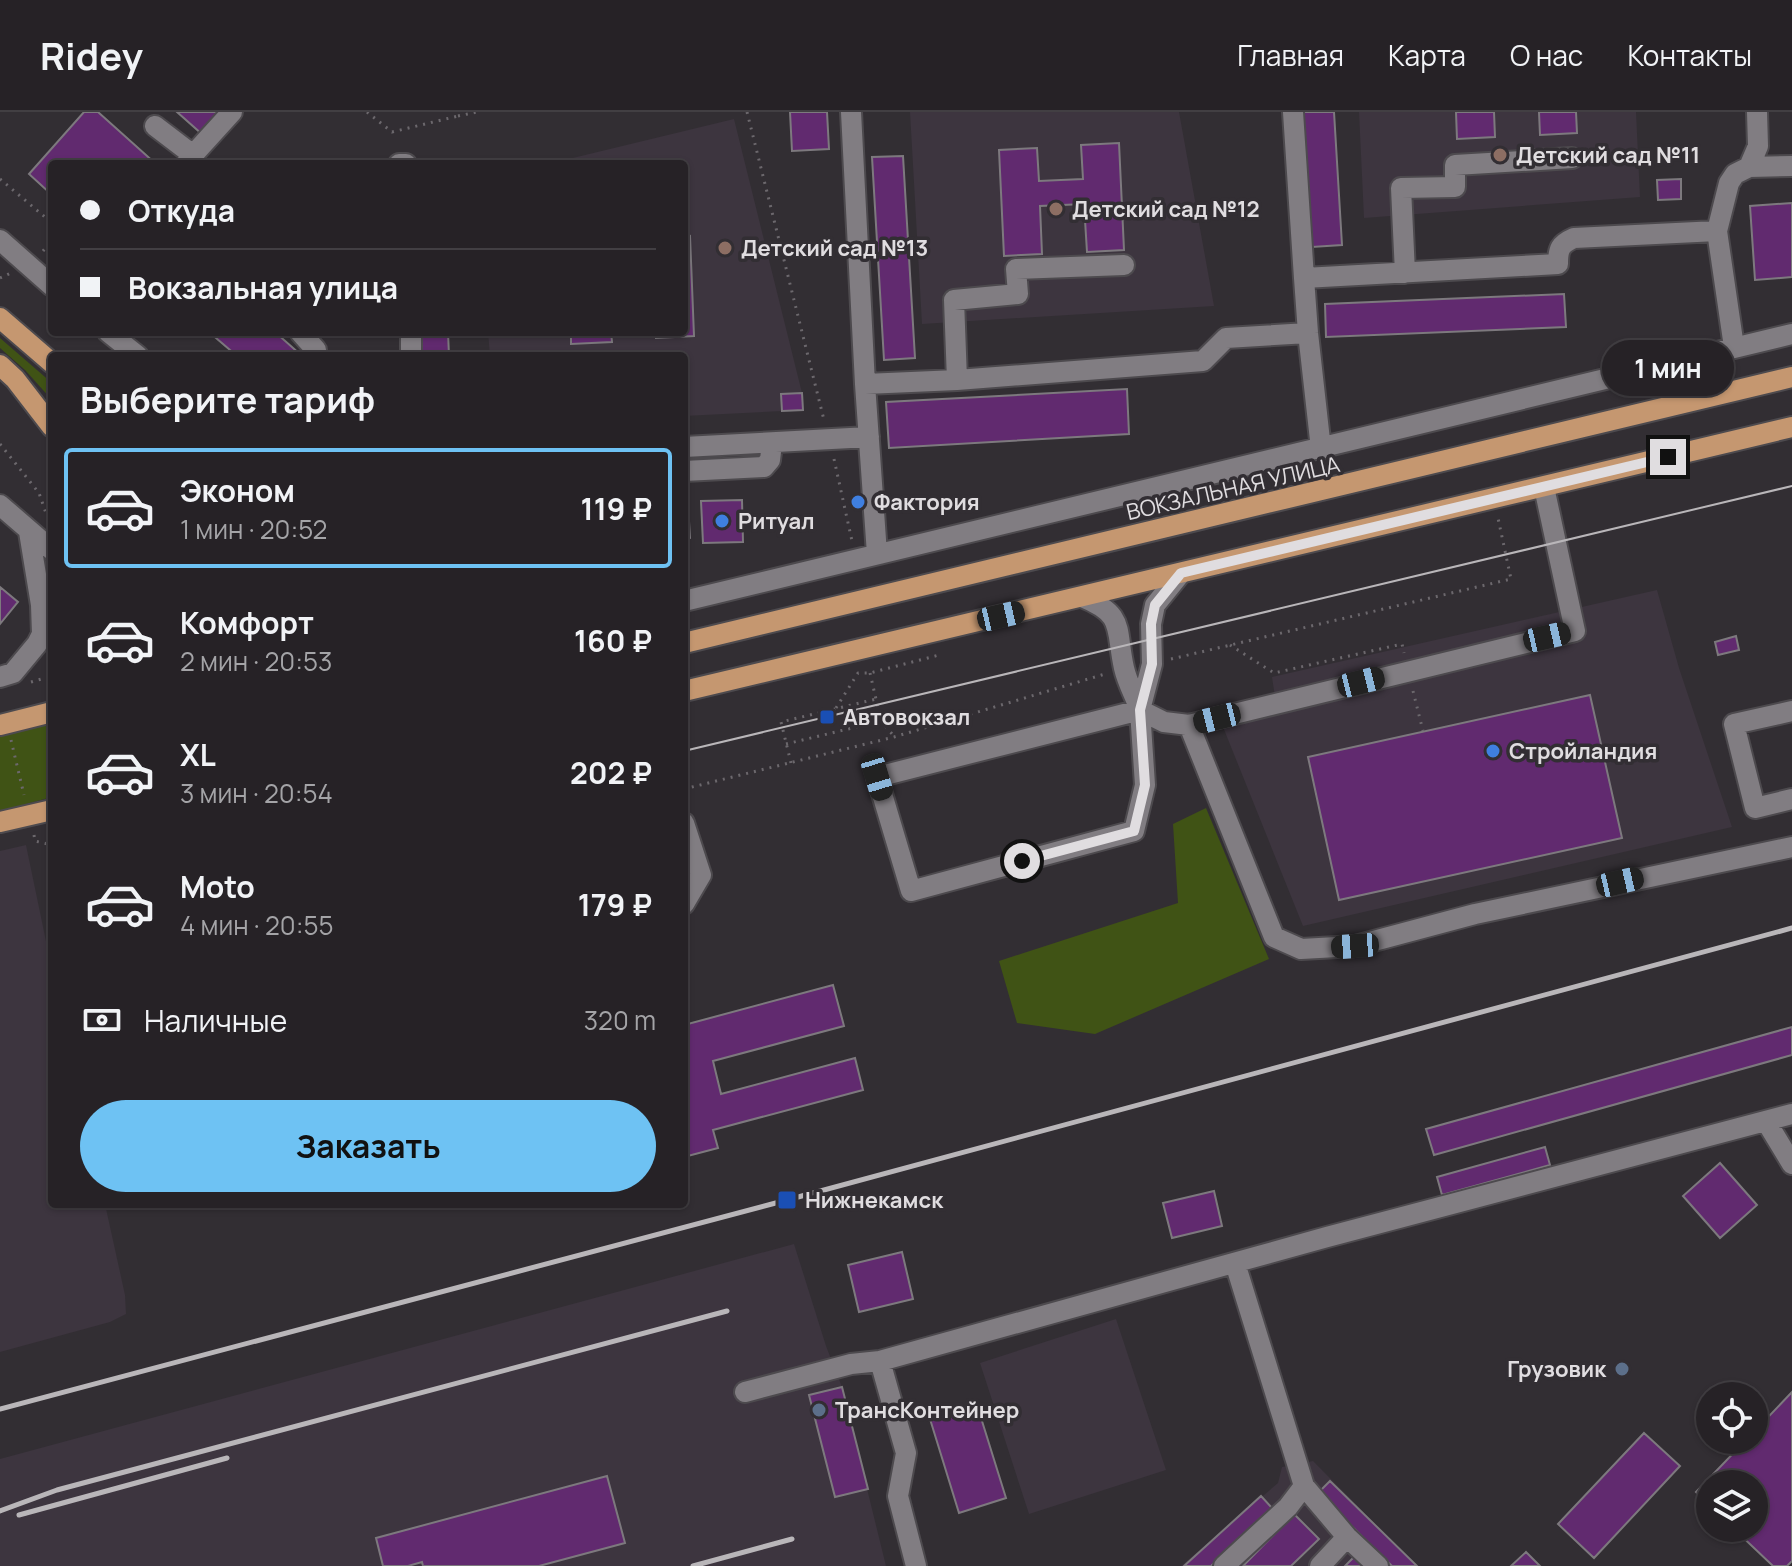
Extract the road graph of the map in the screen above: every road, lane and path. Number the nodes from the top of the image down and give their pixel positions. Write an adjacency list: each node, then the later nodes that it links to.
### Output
1 (232, 112): 11 (street)
2 (367, 112): 8 (path)
3 (477, 112): 8 (path)
4 (747, 112): 38 (path)
5 (851, 112): 34 (street)
6 (1293, 112): 20 (street)
7 (1757, 112): 13 (street)
8 (458, 114)
9 (155, 126): 11 (street)
10 (1572, 158): 19 (street)
11 (190, 159)
12 (1792, 166): 13 (street)
13 (1749, 167): 16 (street)
14 (0, 179): 15 (path)
15 (48, 220)
16 (1717, 231): 19 (street); 27 (street)
17 (0, 240): 21 (street)
18 (1124, 265): 33 (street)
19 (1405, 273): 20 (street)
20 (1304, 278): 23 (street)
21 (48, 282)
22 (0, 318): 30 (main road)
23 (1308, 333): 33 (street); 42 (street)
24 (1792, 334): 27 (street)
25 (113, 336): 28 (street)
26 (304, 336): 29 (street)
27 (1734, 347): 42 (street)
28 (133, 352)
29 (314, 352)
30 (48, 360)
31 (0, 365): 35 (main road)
32 (1792, 377): 55 (main road, ВОКЗАЛЬНАЯ УЛИЦА)
33 (957, 380): 34 (street)
34 (865, 384): 37 (street)
35 (48, 422)
36 (1792, 427): 44 (main road)
37 (869, 437): 38 (street); 50 (street)
38 (829, 440): 39 (street); 51 (path)
39 (772, 443): 41 (street); 43 (street)
40 (0, 444): 47 (path)
41 (688, 447)
42 (1321, 449): 50 (street)
43 (688, 471)
44 (1544, 487): 52 (main road); 68 (street)
45 (0, 505): 48 (street)
46 (1496, 510): 57 (path)
47 (48, 519)
48 (29, 532): 49 (street); 60 (street)
49 (48, 547)
50 (877, 554): 51 (street)
51 (848, 561): 54 (street)
52 (1181, 573): 53 (main road); 57 (street)
53 (1082, 597): 58 (street); 61 (main road)
54 (688, 600)
55 (688, 642)
56 (939, 655): 59 (path)
57 (1152, 664): 64 (street)
58 (1124, 670): 64 (street); 70 (path)
59 (870, 673): 62 (path); 63 (path)
60 (0, 677)
61 (688, 690)
62 (876, 699): 63 (path); 67 (path)
63 (836, 708): 71 (path)
64 (1140, 710): 64 (street); 68 (street)
65 (1792, 711): 74 (street)
66 (48, 713): 69 (main road)
67 (881, 721): 70 (path); 71 (path)
68 (1189, 725): 81 (street)
69 (5, 729): 75 (path)
70 (894, 737): 72 (path)
71 (786, 744): 72 (path)
72 (791, 763): 73 (path)
73 (688, 788)
74 (1792, 799)
75 (27, 804)
76 (48, 811): 77 (main road)
77 (0, 822)
78 (33, 832): 80 (path)
79 (688, 835): 82 (street)
80 (48, 844)
81 (1792, 847)
82 (688, 897)
83 (1792, 1114): 84 (street)
84 (1766, 1121): 85 (street); 86 (street)
85 (1792, 1164)
86 (1235, 1263): 87 (street); 89 (street)
87 (880, 1361): 88 (street); 91 (street)
88 (745, 1392)
89 (1304, 1486): 90 (street); 92 (street)
90 (1347, 1537): 93 (street); 94 (street)
91 (916, 1566)
92 (1224, 1566)
93 (1320, 1566)
94 (1378, 1566)

